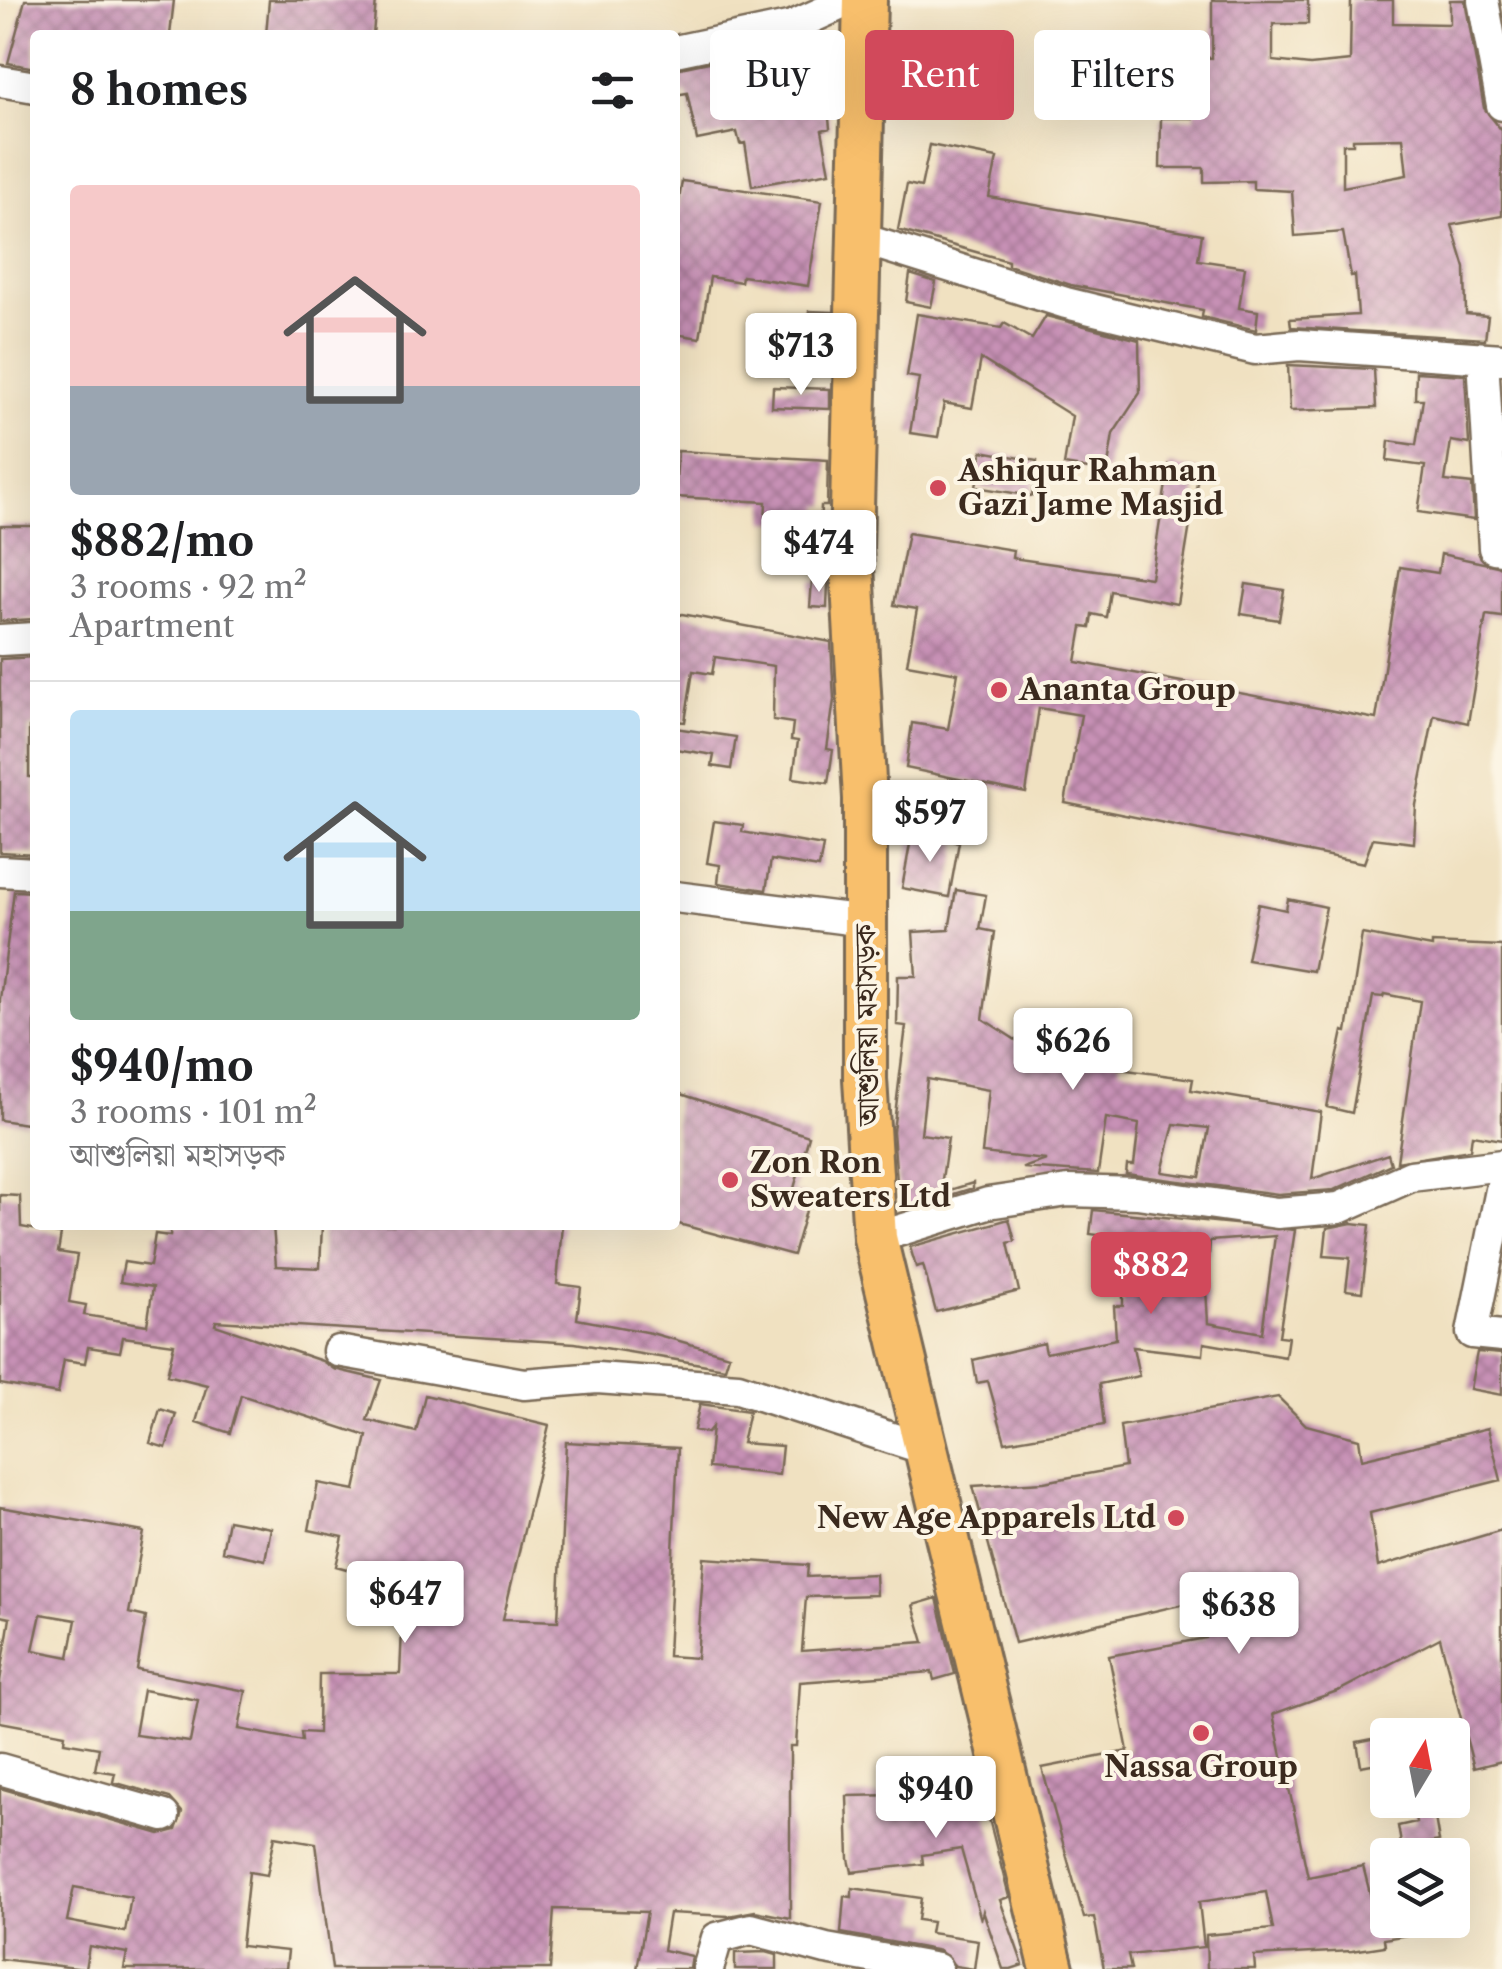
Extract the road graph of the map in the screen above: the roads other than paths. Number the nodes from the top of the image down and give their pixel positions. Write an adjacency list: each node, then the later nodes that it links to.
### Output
1 (850, 0): 4 (street)
2 (864, 0): 8 (highway, আশুলিয়া মহাসড়ক)
3 (1483, 0): 7 (street)
4 (680, 50)
5 (0, 81): 6 (street)
6 (30, 86)
7 (1502, 106)
8 (859, 238): 9 (street); 16 (highway, আশুলিয়া মহাসড়ক)
9 (1493, 358): 10 (street)
10 (1502, 549)
11 (30, 638): 12 (street)
12 (0, 640)
13 (0, 870): 14 (street)
14 (30, 872)
15 (680, 898): 16 (street)
16 (865, 920): 19 (highway, আশুলিয়া মহাসড়ক)
17 (1502, 1164): 19 (street)
18 (1502, 1185): 20 (street)
19 (875, 1238): 22 (highway, আশুলিয়া মহাসড়ক)
20 (1502, 1336)
21 (338, 1351): 22 (street)
22 (925, 1449): 27 (highway, আশুলিয়া মহাসড়ক)
23 (0, 1770): 24 (street)
24 (164, 1816)
25 (708, 1969): 26 (street)
26 (937, 1969)
27 (1052, 1969)

